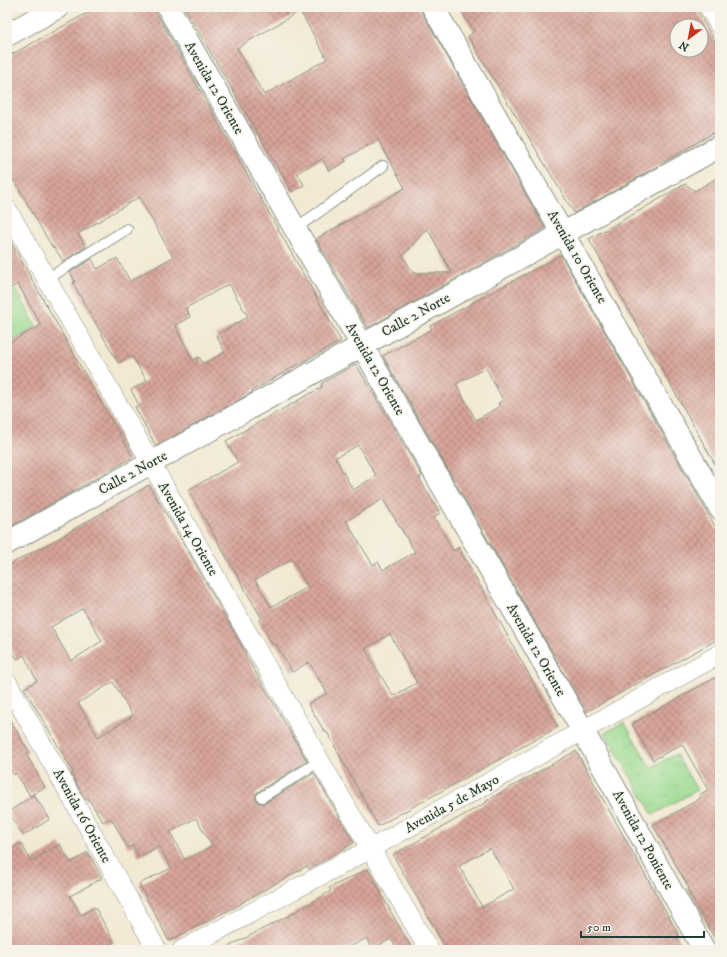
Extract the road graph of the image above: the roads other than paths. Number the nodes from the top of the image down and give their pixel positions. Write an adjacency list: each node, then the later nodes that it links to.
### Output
1 (58, 7): 6 (main road)
2 (168, 7): 10 (main road, Avenida 12 Oriente)
3 (433, 7): 12 (main road, Avenida 10 Oriente)
4 (709, 7): 5 (street)
5 (720, 26)
6 (7, 35)
7 (720, 146): 12 (main road, Calle 2 Norte)
8 (383, 166): 10 (lane)
9 (7, 209): 13 (street, Avenida 14 Oriente)
10 (294, 228): 14 (main road, Avenida 12 Oriente)
11 (127, 229): 13 (lane)
12 (563, 234): 14 (main road, Calle 2 Norte); 16 (main road, Avenida 10 Oriente)
13 (47, 279): 15 (street, Avenida 14 Oriente)
14 (361, 346): 15 (main road, Calle 2 Norte); 20 (main road, Avenida 12 Oriente)
15 (151, 463): 17 (main road, Calle 2 Norte); 21 (street, Avenida 14 Oriente)
16 (720, 508)
17 (7, 543)
18 (720, 654): 20 (street, Avenida 5 de Mayo)
19 (7, 682): 24 (street, Avenida 16 Oriente)
20 (582, 731): 23 (street, Avenida 5 de Mayo); 27 (main road, Avenida 12 Poniente)
21 (320, 761): 22 (lane); 23 (street, Avenida 14 Oriente)
22 (262, 797)
23 (370, 849): 25 (street, Avenida 5 de Mayo); 26 (street, Avenida 14 Oriente)
24 (157, 950)
25 (182, 950)
26 (429, 950)
27 (704, 950)

